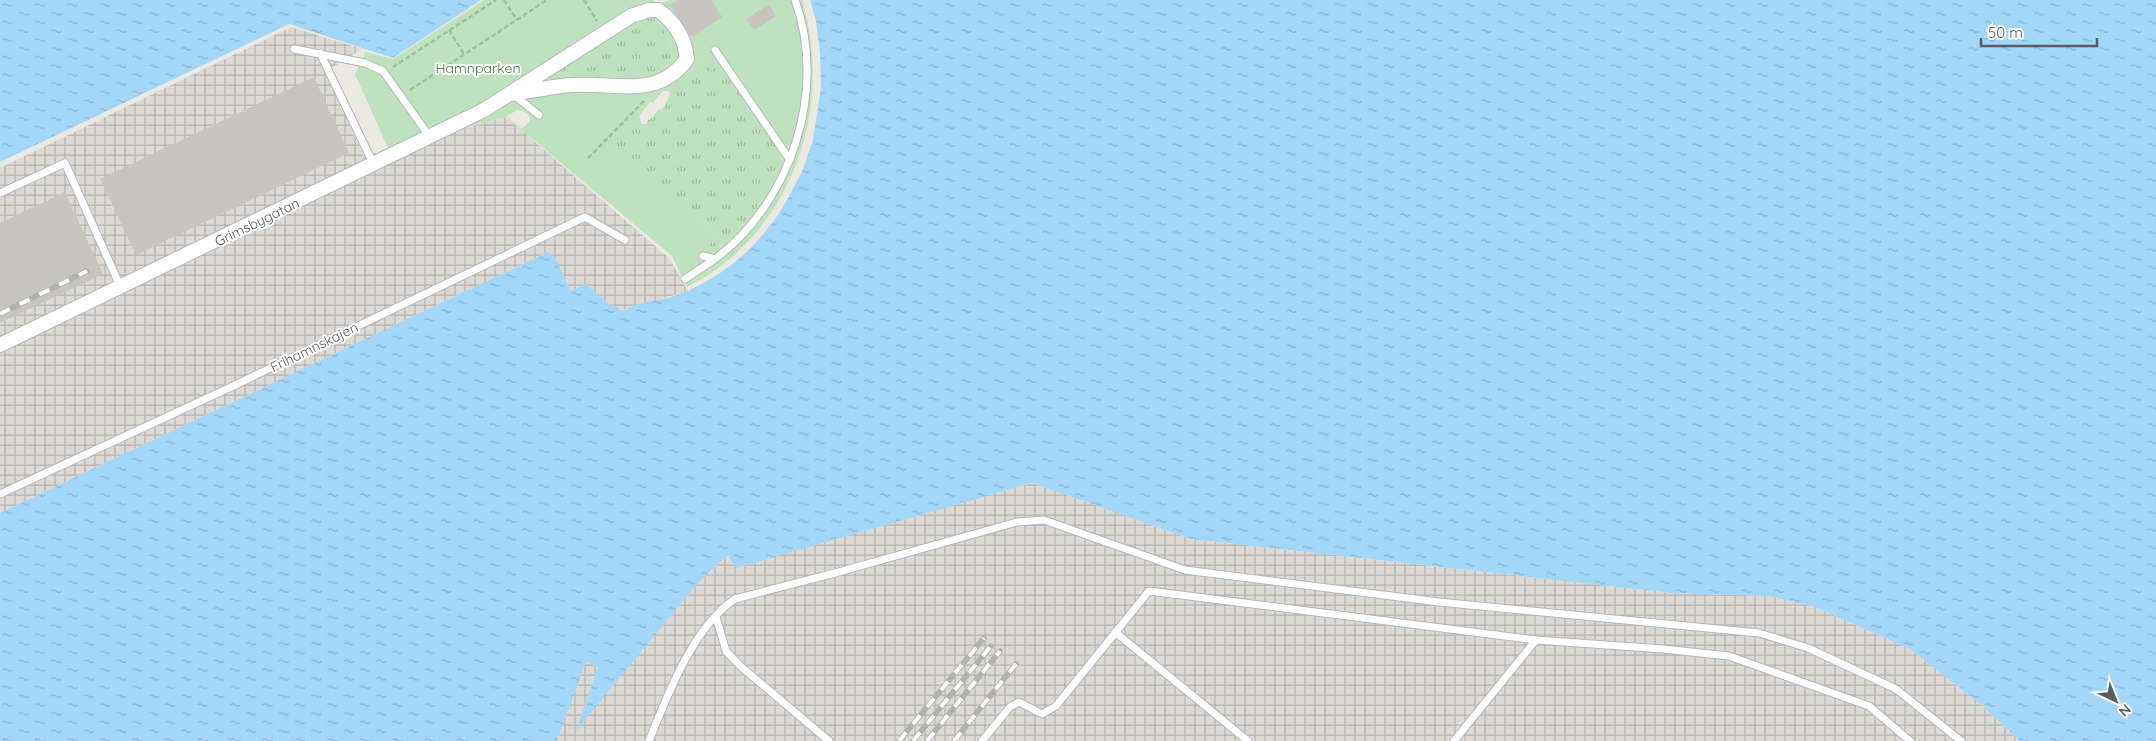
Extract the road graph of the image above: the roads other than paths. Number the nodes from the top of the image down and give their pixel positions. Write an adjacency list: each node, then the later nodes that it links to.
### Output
1 (795, 0): 8 (lane)
2 (294, 49): 4 (lane)
3 (715, 50): 8 (lane)
4 (320, 53): 7 (lane); 9 (lane)
5 (512, 94): 5 (street, Grimsbygatan); 6 (lane); 7 (street, Grimsbygatan)
6 (539, 115)
7 (430, 137): 9 (street, Grimsbygatan)
8 (790, 160): 13 (lane)
9 (374, 165): 15 (street, Grimsbygatan)
10 (0, 193): 15 (lane)
11 (624, 240): 17 (lane, Frihamnskajen)
12 (703, 256): 13 (lane)
13 (716, 259): 14 (lane)
14 (685, 278)
15 (121, 288): 16 (street, Grimsbygatan)
16 (0, 345)
17 (0, 494)
18 (716, 617): 21 (lane); 22 (lane); 27 (lane)
19 (1115, 632): 20 (lane); 23 (lane); 24 (lane)
20 (1536, 640): 25 (lane); 26 (lane)
21 (649, 741)
22 (829, 741)
23 (982, 741)
24 (1248, 741)
25 (1454, 741)
26 (1910, 741)
27 (1961, 741)

